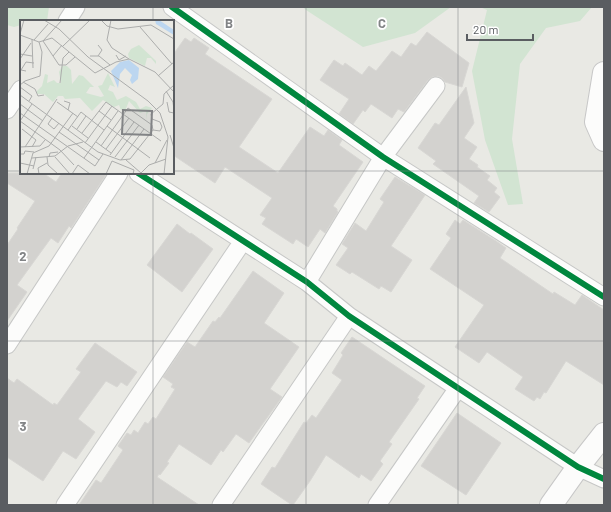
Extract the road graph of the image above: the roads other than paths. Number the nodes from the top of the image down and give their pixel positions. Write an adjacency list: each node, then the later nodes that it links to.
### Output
1 (76, 7): 3 (street)
2 (172, 7): 9 (street)
3 (68, 20)
4 (604, 73): 8 (street)
5 (436, 86): 9 (street)
6 (17, 92): 7 (street)
7 (7, 110)
8 (604, 140)
9 (383, 158): 13 (street); 14 (street)
10 (118, 174): 16 (street)
11 (140, 174): 12 (street)
12 (243, 241): 13 (street); 21 (street)
13 (307, 282): 15 (street)
14 (604, 297)
15 (349, 316): 17 (street); 22 (street)
16 (7, 345)
17 (458, 388): 19 (street); 23 (street)
18 (604, 434): 19 (street)
19 (578, 467): 20 (street); 24 (street)
20 (604, 479)
21 (65, 505)
22 (221, 505)
23 (377, 505)
24 (551, 505)

